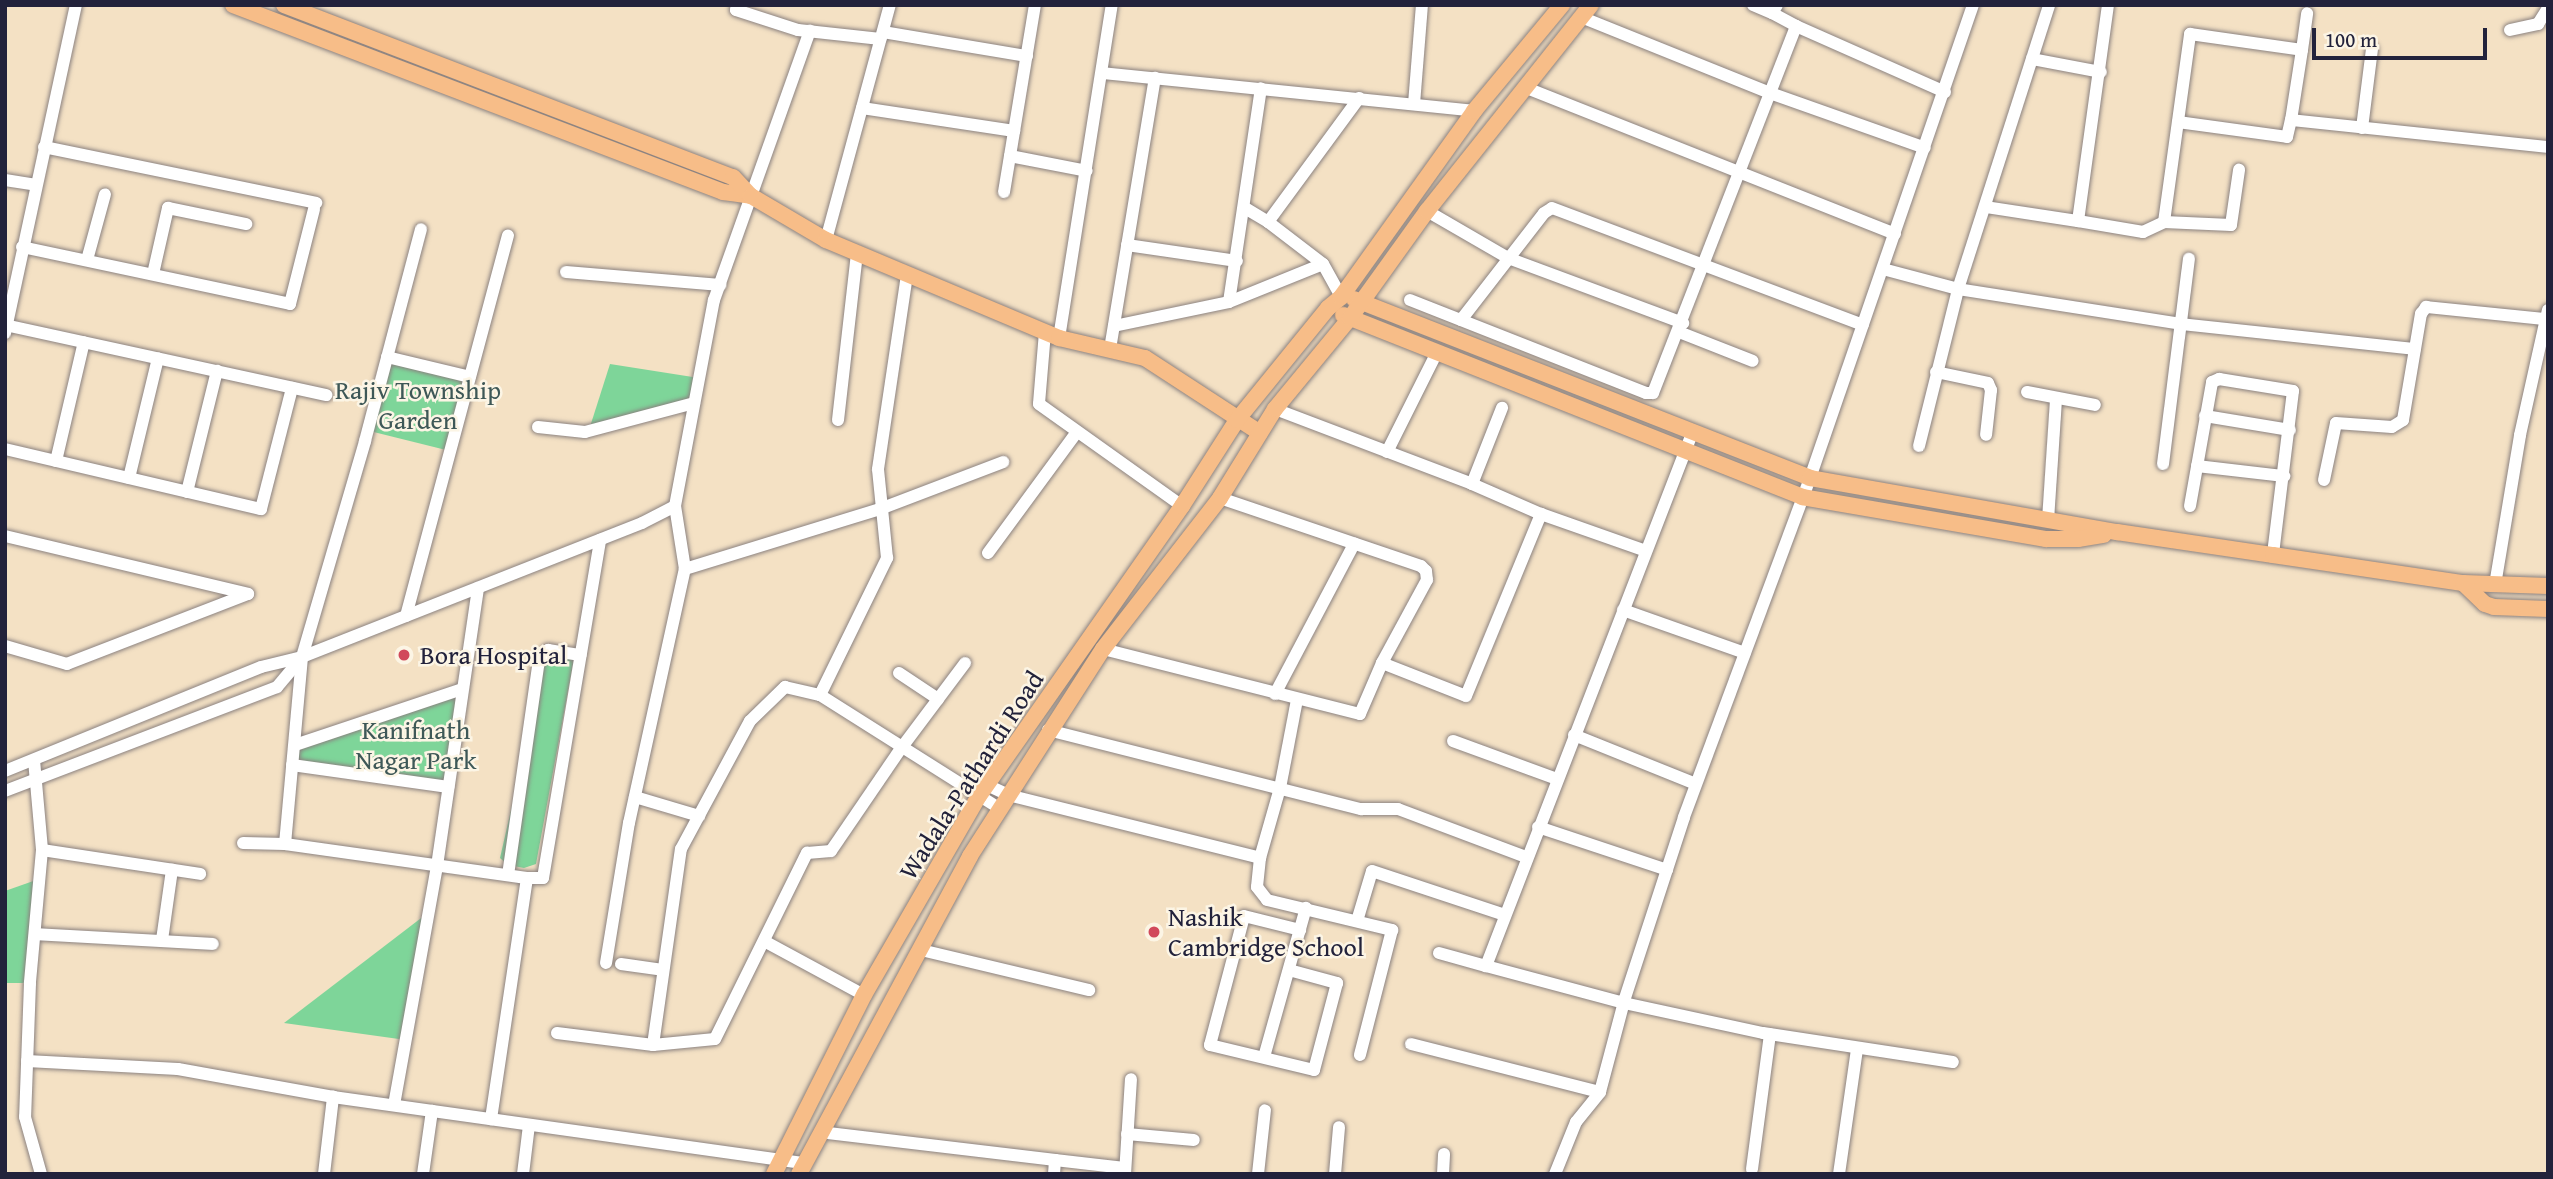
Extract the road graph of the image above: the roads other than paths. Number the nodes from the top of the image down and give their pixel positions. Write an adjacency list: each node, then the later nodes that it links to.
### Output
1 (76, 5): 41 (street)
2 (233, 5): 52 (main road)
3 (284, 5): 52 (main road)
4 (737, 5): 20 (street)
5 (890, 5): 21 (street)
6 (1035, 5): 24 (street)
7 (1112, 5): 27 (street)
8 (1422, 5): 34 (street)
9 (1562, 5): 36 (main road, Wadala-Pathardi Road)
10 (1754, 5): 15 (street)
11 (1973, 5): 31 (street)
12 (2049, 5): 25 (street)
13 (2108, 5): 26 (street)
14 (2548, 8): 19 (street)
15 (1774, 9): 18 (street)
16 (1586, 11): 29 (main road, Wadala-Pathardi Road); 32 (street)
17 (2307, 13): 23 (street)
18 (1796, 26): 31 (street); 32 (street)
19 (2510, 30)
20 (810, 31): 21 (street); 52 (street)
21 (882, 36): 24 (street); 35 (street)
22 (2372, 49): 39 (street)
23 (2302, 50): 37 (street); 38 (street)
24 (1027, 56): 40 (street)
25 (2032, 59): 26 (street); 53 (street)
26 (2101, 72): 56 (street)
27 (1102, 73): 28 (street); 46 (street)
28 (1155, 78): 30 (street); 64 (street)
29 (1524, 87): 47 (street); 55 (main road, Wadala-Pathardi Road)
30 (1261, 88): 33 (street); 54 (street)
31 (1945, 92): 43 (street)
32 (1770, 93): 43 (street); 47 (street)
33 (1359, 98): 34 (street); 57 (street)
34 (1414, 104): 36 (street)
35 (862, 108): 40 (street); 63 (street)
36 (1474, 111): 81 (main road, Wadala-Pathardi Road)
37 (2291, 120): 38 (street); 39 (street)
38 (2178, 122): 58 (street)
39 (2362, 128): 42 (street)
40 (1014, 131): 44 (street)
41 (44, 147): 49 (street); 77 (street)
42 (2548, 147)
43 (1925, 148): 61 (street)
44 (1010, 156): 46 (street); 50 (street)
45 (2239, 170): 58 (street)
46 (1087, 171): 94 (street)
47 (1740, 173): 61 (street); 73 (street)
48 (5, 180): 49 (street)
49 (35, 185): 65 (street)
50 (1004, 192)
51 (105, 194): 69 (street)
52 (751, 196): 63 (main road); 79 (street)
53 (1986, 207): 56 (street); 80 (street)
54 (1245, 208): 57 (street); 70 (street)
55 (1427, 211): 67 (street); 82 (main road, Wadala-Pathardi Road)
56 (2078, 221): 58 (street)
57 (1268, 222): 72 (street)
58 (2164, 222)
59 (247, 224): 77 (street)
60 (421, 229): 100 (street)
61 (1895, 234): 75 (street)
62 (508, 235): 104 (street)
63 (826, 240): 66 (main road)
64 (1127, 245): 70 (street); 91 (street)
65 (22, 247): 69 (street); 74 (street)
66 (857, 253): 78 (main road); 114 (street)
67 (1508, 258): 73 (street); 88 (street); 92 (street)
68 (2189, 259): 89 (street)
69 (87, 260): 77 (street)
70 (1237, 261): 84 (street)
71 (5, 264): 74 (street)
72 (1323, 264): 81 (street); 84 (street)
73 (1704, 266): 90 (street); 92 (street)
74 (18, 267): 93 (street)
75 (1883, 269): 80 (street); 90 (street)
76 (566, 272): 79 (street)
77 (153, 274)
78 (907, 274): 94 (main road); 141 (street)
79 (720, 285): 109 (street)
80 (1958, 289): 89 (street); 103 (street)
81 (1341, 297): 82 (main road); 85 (main road, Wadala-Pathardi Road)
82 (1363, 300): 87 (main road, Wadala-Pathardi Road); 118 (main road)
83 (1410, 300): 88 (street)
84 (1229, 302): 91 (street)
85 (1328, 308): 87 (main road); 115 (main road, Wadala-Pathardi Road)
86 (2546, 314): 97 (street); 153 (street)
87 (1350, 318): 98 (main road); 112 (main road, Wadala-Pathardi Road)
88 (1461, 320): 92 (street)
89 (2181, 324): 97 (street); 128 (street)
90 (1863, 325): 132 (street)
91 (1114, 326): 96 (street)
92 (1681, 327): 101 (street)
93 (6, 328): 95 (street)
94 (1052, 335): 96 (main road); 119 (street)
95 (84, 342): 99 (street); 126 (street)
96 (1110, 349): 115 (main road)
97 (2415, 349): 133 (street)
98 (1437, 352): 124 (main road); 125 (street)
99 (158, 358): 102 (street); 131 (street)
100 (387, 358): 104 (street); 163 (street)
101 (1753, 361)
102 (217, 371): 105 (street); 135 (street)
103 (1936, 372): 121 (street); 122 (street)
104 (470, 377): 158 (street)
105 (292, 388): 107 (street); 135 (street)
106 (2027, 392): 108 (street)
107 (326, 395)
108 (2056, 398): 110 (street); 143 (street)
109 (694, 403): 116 (street); 138 (street)
110 (2095, 405)
111 (1502, 408): 134 (street)
112 (1275, 409): 120 (main road, Wadala-Pathardi Road); 125 (street)
113 (2205, 416): 117 (street); 117 (street); 129 (street)
114 (838, 420)
115 (1237, 420): 120 (main road); 139 (main road, Wadala-Pathardi Road)
116 (538, 426)
117 (2291, 430): 130 (street)
118 (1692, 431): 124 (street); 132 (main road)
119 (1077, 432): 139 (street); 149 (street)
120 (1260, 433): 137 (main road, Wadala-Pathardi Road)
121 (1986, 435)
122 (1919, 446)
123 (5, 449): 126 (street)
124 (1685, 451): 136 (main road); 148 (street)
125 (1387, 452): 134 (street)
126 (56, 461): 131 (street)
127 (1003, 462): 141 (street)
128 (2163, 464)
129 (2197, 466): 130 (street); 140 (street)
130 (2284, 476): 150 (street)
131 (129, 478): 135 (street)
132 (1810, 478): 136 (street); 143 (main road)
133 (2324, 480)
134 (1472, 484): 142 (street)
135 (187, 492)
136 (1802, 497): 144 (main road); 161 (street)
137 (1220, 498): 147 (street); 160 (main road, Wadala-Pathardi Road)
138 (675, 506): 146 (street); 151 (street)
139 (1182, 506): 186 (main road, Wadala-Pathardi Road)
140 (2190, 506)
141 (880, 509): 151 (street); 169 (street)
142 (1541, 514): 148 (street); 165 (street)
143 (2048, 520): 144 (main road)
144 (2117, 532): 150 (main road)
145 (5, 536): 159 (street)
146 (600, 540): 155 (street); 162 (street)
147 (1354, 544): 165 (street); 168 (street)
148 (1646, 551): 157 (street)
149 (988, 553)
150 (2273, 555): 152 (main road)
151 (685, 569): 187 (street)
152 (2463, 583): 153 (main road); 156 (main road)
153 (2495, 585): 154 (main road)
154 (2548, 586)
155 (478, 588): 158 (street); 167 (street)
156 (2548, 609)
157 (1623, 610): 161 (street); 173 (street)
158 (406, 616): 163 (street)
159 (5, 646)
160 (1102, 649): 168 (street); 172 (main road, Wadala-Pathardi Road)
161 (1745, 653): 182 (street)
162 (580, 655): 200 (street); 201 (street)
163 (302, 657): 175 (street); 177 (street); 180 (street)
164 (965, 663): 170 (street)
165 (1382, 663): 171 (street)
166 (899, 673): 170 (street)
167 (463, 689): 175 (street); 183 (street)
168 (1275, 694): 171 (street)
169 (820, 695): 176 (street); 189 (street)
170 (938, 699): 176 (street)
171 (1297, 700): 184 (street)
172 (1048, 730): 184 (street); 188 (main road, Wadala-Pathardi Road)
173 (1574, 735): 181 (street); 182 (street)
174 (1453, 741): 181 (street)
175 (295, 745): 178 (street)
176 (902, 747): 186 (street); 208 (street)
177 (34, 760): 179 (street); 180 (street)
178 (292, 765): 183 (street); 192 (street)
179 (5, 771)
180 (38, 776): 185 (street); 193 (street)
181 (1557, 779): 190 (street)
182 (1696, 783): 198 (street)
183 (448, 787): 196 (street)
184 (1280, 788): 194 (street); 195 (street)
185 (5, 791)
186 (983, 791): 188 (street); 218 (main road, Wadala-Pathardi Road)
187 (635, 797): 189 (street); 212 (street)
188 (1003, 801): 195 (street); 210 (main road, Wadala-Pathardi Road)
189 (699, 816): 215 (street)
190 (1538, 827): 194 (street); 198 (street)
191 (243, 843): 192 (street)
192 (285, 844): 196 (street)
193 (42, 850): 197 (street); 206 (street)
194 (1527, 857): 203 (street)
195 (1260, 858): 202 (street)
196 (437, 866): 200 (street); 232 (street)
197 (172, 870): 199 (street); 207 (street)
198 (1667, 870): 219 (street)
199 (200, 874)
200 (508, 875): 201 (street)
201 (527, 878): 235 (street)
202 (1306, 908): 204 (street); 205 (street)
203 (1505, 915): 204 (street); 214 (street)
204 (1357, 921): 225 (street)
205 (1300, 930): 216 (street); 226 (street)
206 (34, 934): 207 (street); 227 (street)
207 (162, 940): 209 (street)
208 (764, 941): 218 (street); 223 (street)
209 (213, 944)
210 (921, 950): 217 (street); 238 (main road, Wadala-Pathardi Road)
211 (1439, 953): 214 (street)
212 (606, 963)
213 (621, 964): 215 (street)
214 (1486, 966): 219 (street)
215 (663, 970): 223 (street)
216 (1289, 970): 226 (street); 226 (street)
217 (1089, 990)
218 (863, 995): 243 (main road, Wadala-Pathardi Road)
219 (1624, 1003): 221 (street); 230 (street)
220 (557, 1032): 223 (street)
221 (1770, 1034): 224 (street); 245 (street)
222 (1411, 1044): 230 (street)
223 (653, 1045)
224 (1857, 1049): 228 (street); 256 (street)
225 (1360, 1055)
226 (1264, 1058)
227 (27, 1061): 231 (street); 247 (street)
228 (1953, 1062)
229 (1131, 1079): 239 (street)
230 (1600, 1092): 255 (street)
231 (333, 1097): 232 (street); 248 (street)
232 (394, 1105): 234 (street)
233 (1265, 1110): 252 (street)
234 (432, 1111): 235 (street); 249 (street)
235 (491, 1119): 236 (street)
236 (530, 1125): 243 (street); 250 (street)
237 (1339, 1127): 253 (street)
238 (820, 1132): 242 (street); 244 (main road, Wadala-Pathardi Road)
239 (1127, 1134): 240 (street); 246 (street)
240 (1194, 1140)
241 (1444, 1154): 254 (street)
242 (1055, 1160): 246 (street); 251 (street)
243 (778, 1167): 244 (street)
244 (802, 1169)
245 (1752, 1169)
246 (1125, 1171)
247 (41, 1174)
248 (324, 1174)
249 (423, 1174)
250 (523, 1174)
251 (1054, 1174)
252 (1258, 1174)
253 (1335, 1174)
254 (1443, 1174)
255 (1555, 1174)
256 (1839, 1174)

